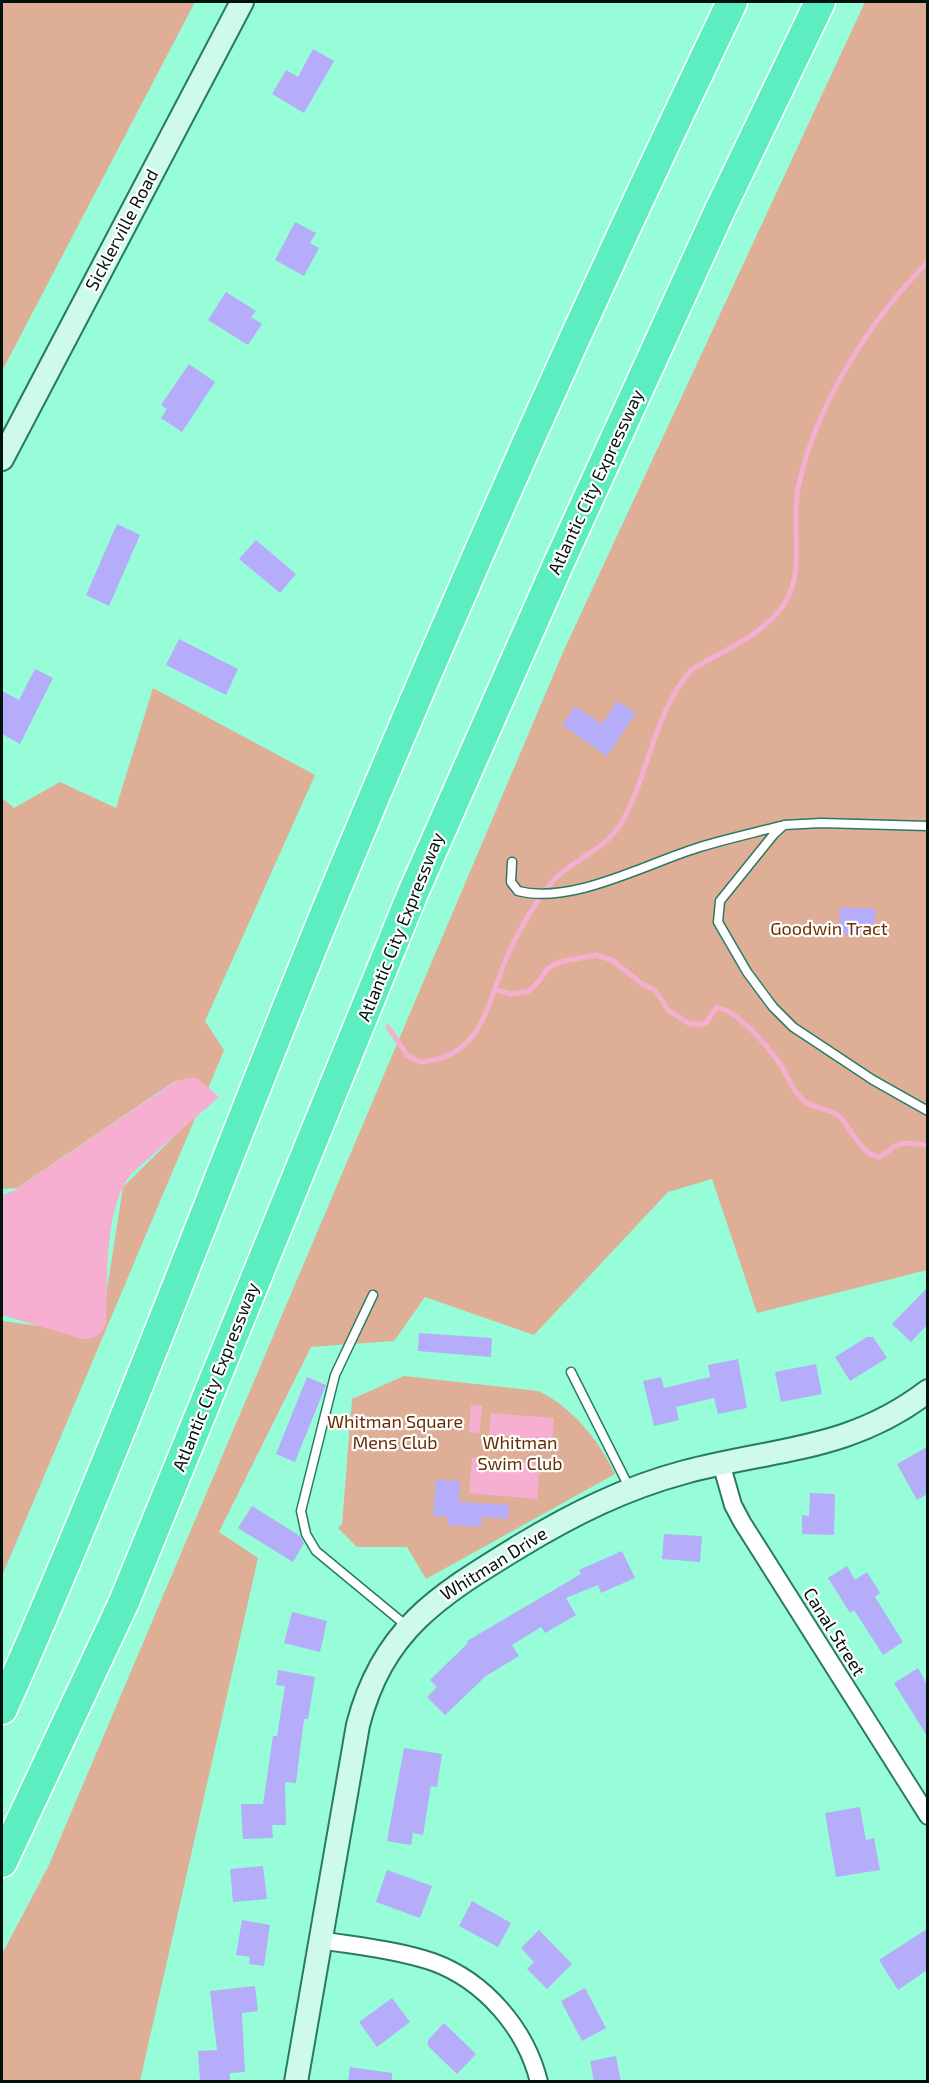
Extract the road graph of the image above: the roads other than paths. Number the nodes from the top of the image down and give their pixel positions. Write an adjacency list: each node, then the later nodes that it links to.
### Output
1 (242, 2): 4 (street, Sicklerville Road)
2 (732, 2): 15 (highway)
3 (820, 2): 17 (highway, Atlantic City Expressway)
4 (2, 459)
5 (784, 825): 6 (lane); 7 (lane); 8 (lane)
6 (927, 826)
7 (512, 862)
8 (927, 1111)
9 (372, 1295): 14 (lane)
10 (571, 1372): 13 (lane)
11 (927, 1391): 12 (street, Whitman Drive)
12 (721, 1463): 13 (street, Whitman Drive); 16 (street, Canal Street)
13 (630, 1489): 14 (street, Whitman Drive)
14 (409, 1627): 18 (street, Whitman Drive)
15 (2, 1709)
16 (927, 1816)
17 (2, 1862)
18 (320, 1940): 19 (street, Whitman Drive); 20 (street)
19 (296, 2082)
20 (539, 2082)

